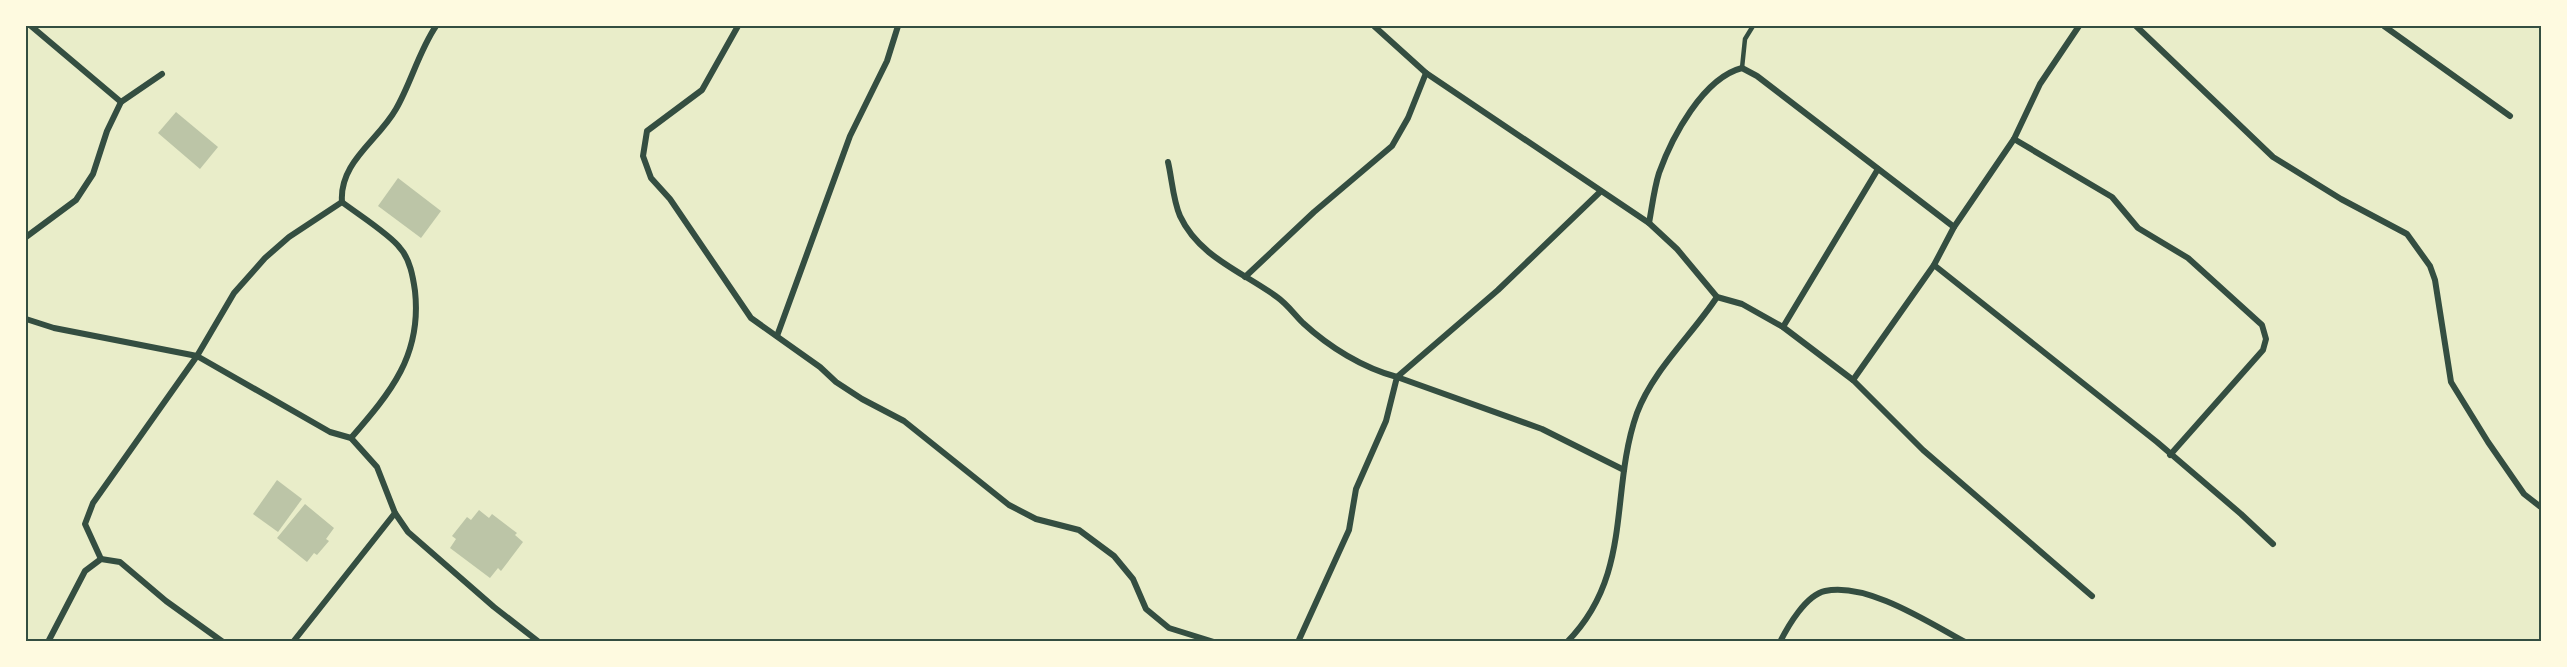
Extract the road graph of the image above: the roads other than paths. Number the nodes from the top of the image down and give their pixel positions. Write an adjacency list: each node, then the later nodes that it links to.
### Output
1 (31, 26): 13 (street)
2 (436, 26): 19 (street)
3 (738, 26): 28 (street)
4 (898, 26): 28 (street)
5 (1374, 26): 11 (street)
6 (1753, 26): 10 (lane)
7 (2079, 26): 15 (street)
8 (2136, 26): 35 (street)
9 (2384, 26): 14 (street)
10 (1742, 68): 17 (street); 20 (street)
11 (1426, 73): 18 (street); 24 (street)
12 (162, 74): 13 (street)
13 (121, 102): 22 (street)
14 (2510, 116)
15 (2014, 139): 21 (street); 33 (street)
16 (1168, 162): 24 (street)
17 (1878, 169): 21 (street); 27 (street)
18 (1600, 192): 20 (street); 30 (street)
19 (342, 202): 29 (street); 32 (street)
20 (1648, 223): 25 (street)
21 (1954, 227): 23 (street)
22 (26, 237)
23 (1934, 265): 31 (street); 33 (street)
24 (1245, 277): 30 (street)
25 (1717, 297): 27 (street); 34 (street)
26 (26, 319): 29 (street)
27 (1783, 327): 31 (street)
28 (777, 336): 44 (street)
29 (197, 356): 32 (street); 38 (street)
30 (1397, 376): 34 (street); 45 (street)
31 (1853, 380): 39 (street)
32 (351, 438): 36 (street)
33 (2170, 455): 37 (street)
34 (1624, 470): 46 (street)
35 (2541, 508)
36 (395, 513): 42 (street); 43 (street)
37 (2273, 544)
38 (101, 559): 40 (street); 41 (street)
39 (2092, 596)
40 (48, 642)
41 (223, 642)
42 (293, 642)
43 (539, 642)
44 (1214, 642)
45 (1298, 642)
46 (1567, 642)
47 (1780, 642): 48 (street)
48 (1965, 642)

